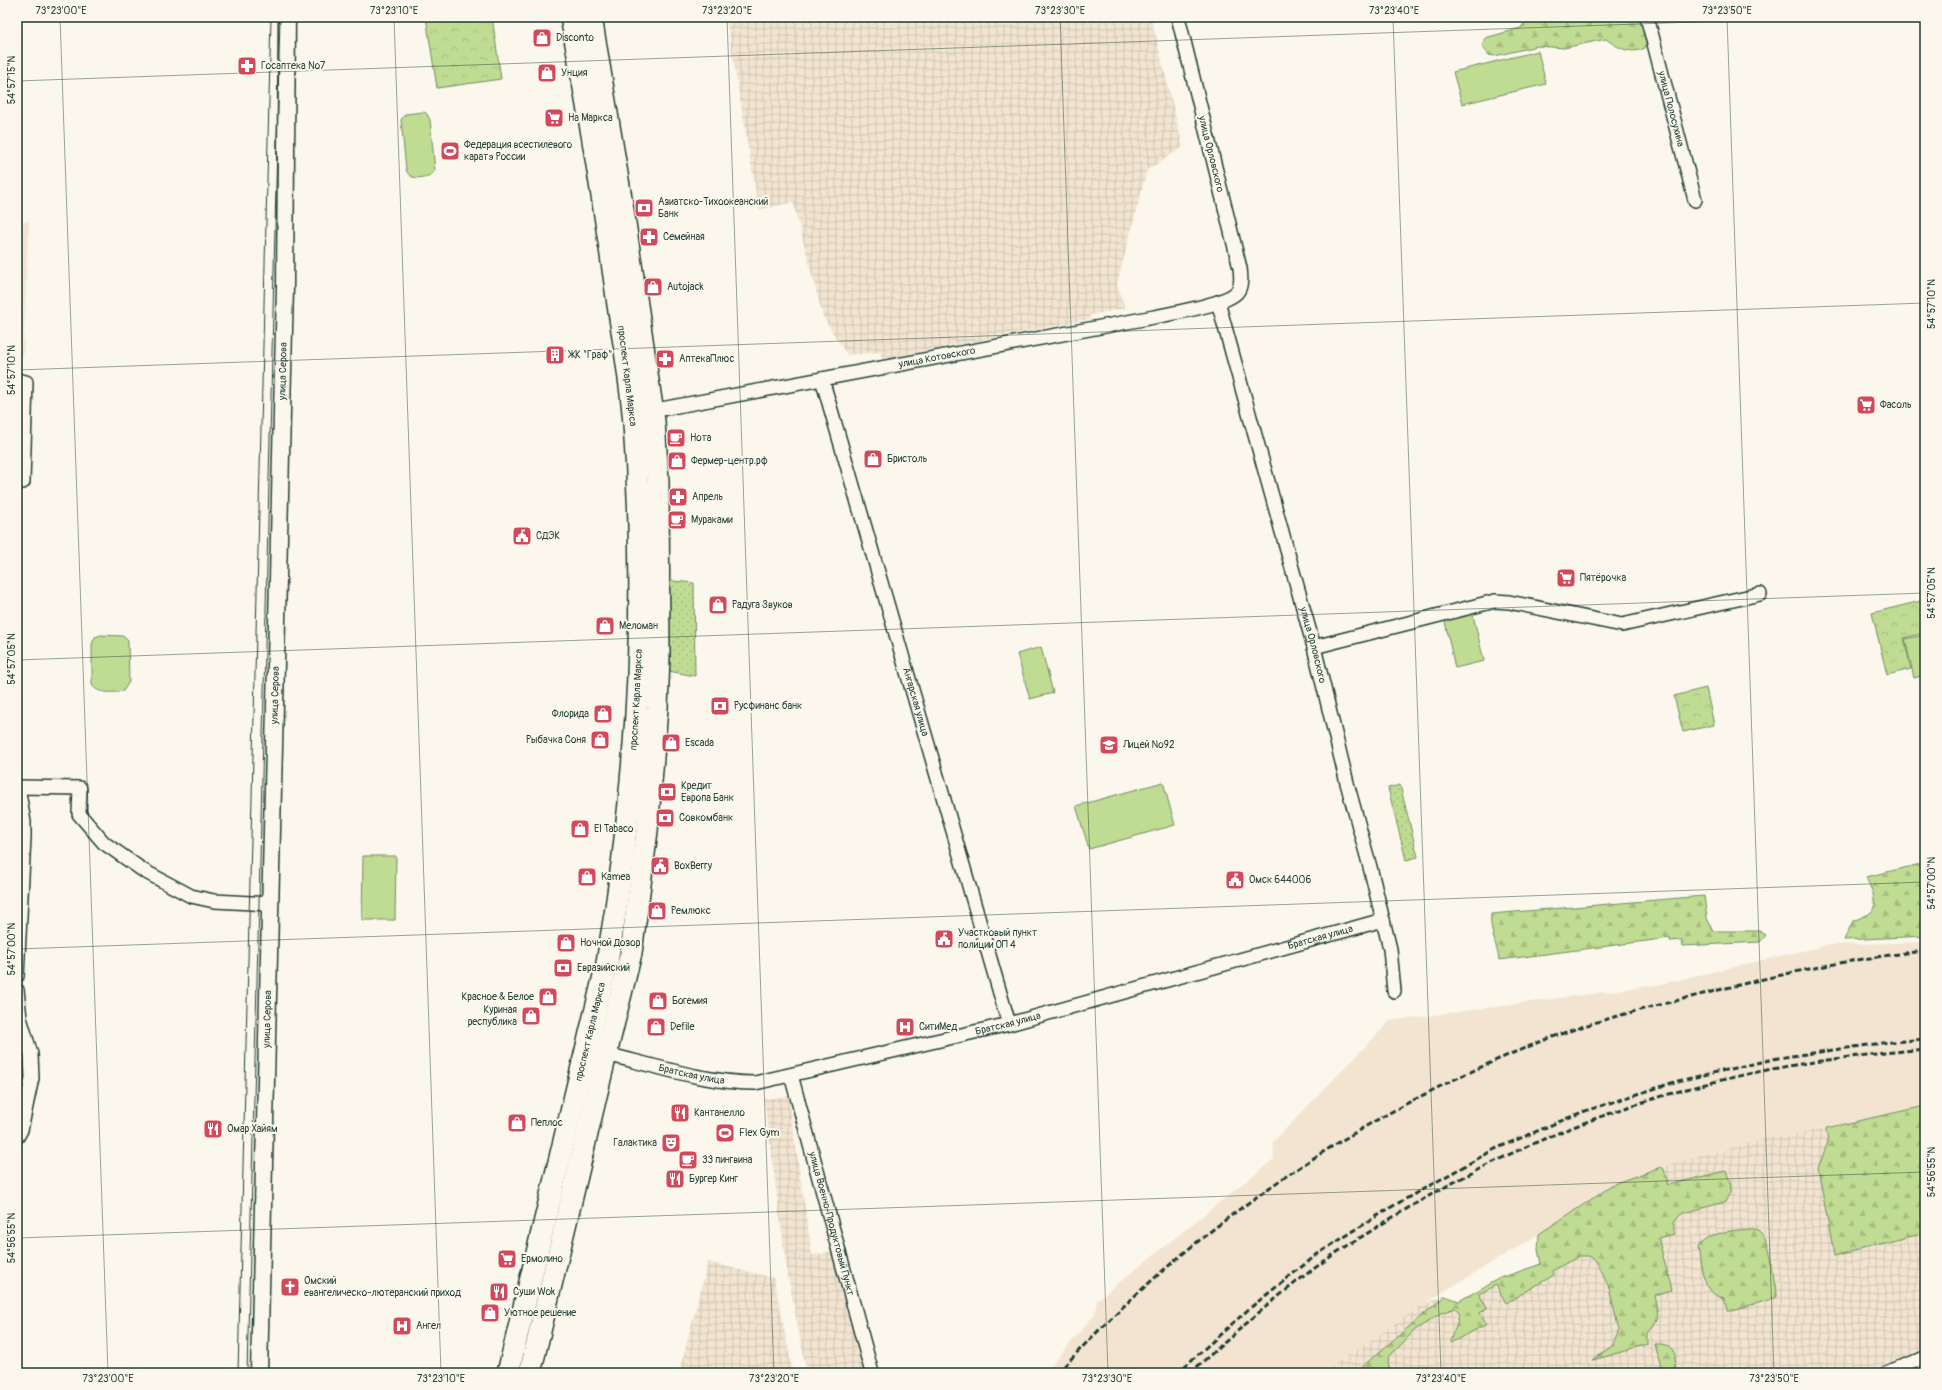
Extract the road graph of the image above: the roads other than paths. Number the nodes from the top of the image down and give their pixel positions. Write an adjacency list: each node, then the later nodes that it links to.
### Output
1 (287, 17): 16 (street, улица Серова)
2 (571, 17): 11 (main road, проспект Карла Маркса)
3 (591, 17): 11 (main road, проспект Карла Маркса)
4 (1178, 17): 7 (street, улица Орловского)
5 (1647, 17): 6 (street, улица Полосухина)
6 (1695, 200)
7 (1238, 291): 8 (street, улица Котовского)
8 (1218, 302): 9 (street, улица Котовского); 14 (street, улица Орловского)
9 (822, 379): 11 (street, улица Котовского); 21 (street, Ангарская улица)
10 (17, 380): 12 (street)
11 (643, 413): 22 (main road, проспект Карла Маркса); 27 (main road, проспект Карла Маркса)
12 (23, 482)
13 (1760, 594): 14 (street)
14 (1314, 647): 17 (street, улица Орловского)
15 (17, 787): 16 (street); 18 (street)
16 (270, 904): 26 (street, улица Серова)
17 (1383, 920): 20 (street, улица Орловского); 21 (street, Братская улица)
18 (17, 976)
19 (17, 990): 24 (street)
20 (1394, 991)
21 (1008, 1024): 23 (street, Братская улица)
22 (606, 1054): 23 (street, Братская улица); 28 (main road, проспект Карла Маркса)
23 (791, 1074): 29 (street, улица Военно-Продуктовый Пункт)
24 (17, 1137)
25 (1925, 1357): 30 (street)
26 (259, 1373)
27 (508, 1373)
28 (530, 1373)
29 (872, 1373)
30 (1888, 1373)

